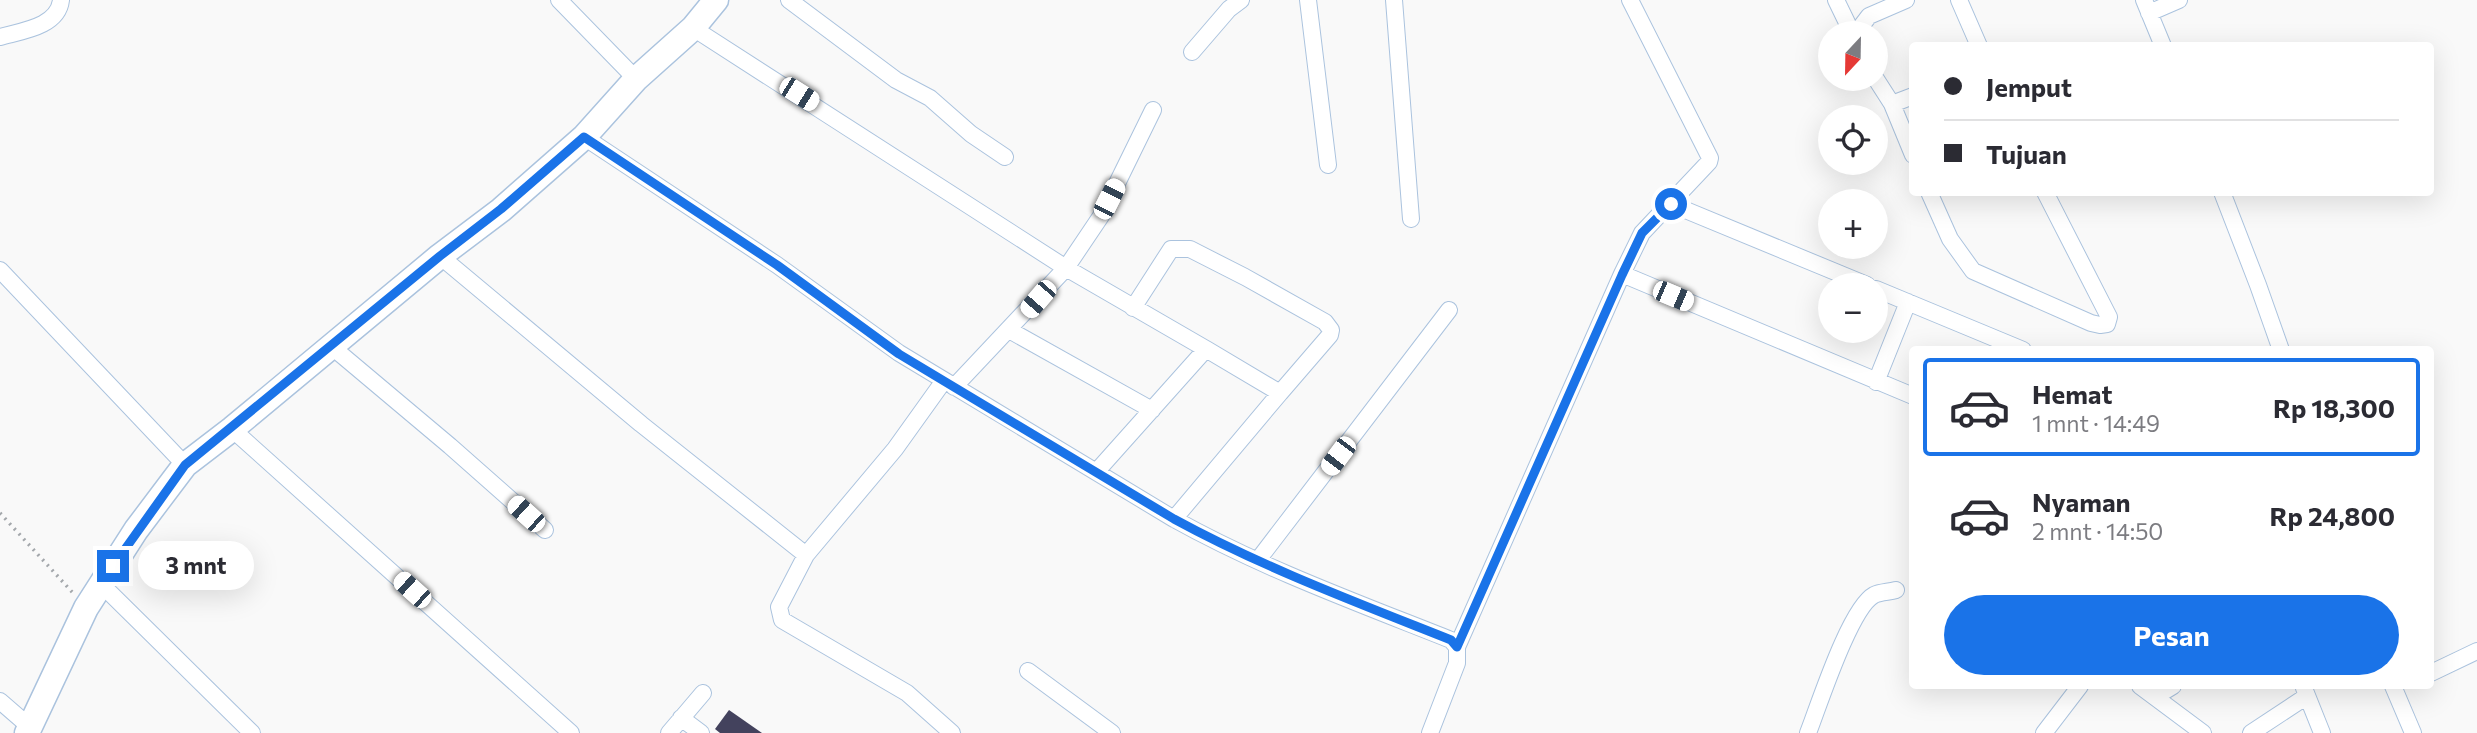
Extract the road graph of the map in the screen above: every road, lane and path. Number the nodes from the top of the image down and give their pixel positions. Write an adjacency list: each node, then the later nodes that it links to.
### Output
1 (61, 0): 17 (street)
2 (559, 0): 21 (street)
3 (716, 0): 16 (main road)
4 (789, 0): 28 (street)
5 (1241, 0): 20 (street)
6 (1308, 0): 29 (street)
7 (1394, 0): 34 (street)
8 (1630, 0): 33 (street)
9 (1836, 0): 14 (street)
10 (1906, 0): 15 (street)
11 (1959, 0): 18 (street)
12 (2179, 0): 13 (street)
13 (2147, 6): 19 (street)
14 (1847, 21)
15 (1865, 21)
16 (693, 27): 21 (main road); 36 (street)
17 (0, 37)
18 (1977, 42)
19 (2162, 42)
20 (1192, 52)
21 (636, 79): 26 (main road)
22 (1884, 91): 24 (street)
23 (1909, 98): 24 (street)
24 (1892, 104): 27 (street)
25 (1153, 110): 36 (street)
26 (584, 137): 35 (main road); 50 (street)
27 (1909, 145)
28 (1005, 157)
29 (1328, 166)
30 (1931, 196): 31 (street)
31 (2047, 196)
32 (2224, 196): 47 (street)
33 (1671, 204): 38 (street); 39 (street)
34 (1411, 219)
35 (440, 256): 45 (main road); 60 (street)
36 (1066, 268): 42 (street); 44 (street)
37 (0, 270): 55 (street)
38 (1838, 273)
39 (1622, 275): 49 (street); 65 (street)
40 (1888, 294): 41 (street)
41 (1908, 302): 46 (street); 49 (street)
42 (1133, 308): 48 (street); 51 (street)
43 (1449, 310): 61 (street)
44 (1009, 330): 50 (street); 53 (street)
45 (331, 346): 54 (main road); 59 (street)
46 (2013, 346)
47 (2280, 346)
48 (1206, 349): 51 (street); 53 (street)
49 (1876, 382): 52 (street)
50 (949, 385): 56 (street); 60 (street)
51 (1280, 393): 58 (street)
52 (1909, 394)
53 (1152, 410): 56 (street)
54 (232, 429): 55 (main road); 80 (street)
55 (185, 465): 62 (main road)
56 (1097, 471): 58 (street)
57 (0, 513): 64 (path)
58 (1174, 519): 61 (street)
59 (545, 530)
60 (806, 555): 83 (street)
61 (1258, 560): 65 (street)
62 (101, 583): 64 (main road); 79 (street)
63 (1896, 590): 86 (street)
64 (86, 608): 78 (main road)
65 (1457, 647): 85 (street)
66 (2477, 651): 68 (street)
67 (1028, 671): 84 (street)
68 (2434, 672)
69 (2078, 689): 87 (street)
70 (2144, 689): 75 (street)
71 (2168, 689): 75 (street)
72 (2398, 689): 91 (street)
73 (2305, 691): 89 (street); 90 (street)
74 (703, 693): 77 (street)
75 (2155, 697): 88 (street)
76 (0, 701): 78 (street)
77 (681, 718): 81 (street); 82 (street)
78 (28, 730)
79 (252, 733)
80 (571, 733)
81 (669, 733)
82 (701, 733)
83 (952, 733)
84 (1112, 733)
85 (1430, 733)
86 (1808, 733)
87 (2044, 733)
88 (2203, 733)
89 (2251, 733)
90 (2322, 733)
91 (2413, 733)

